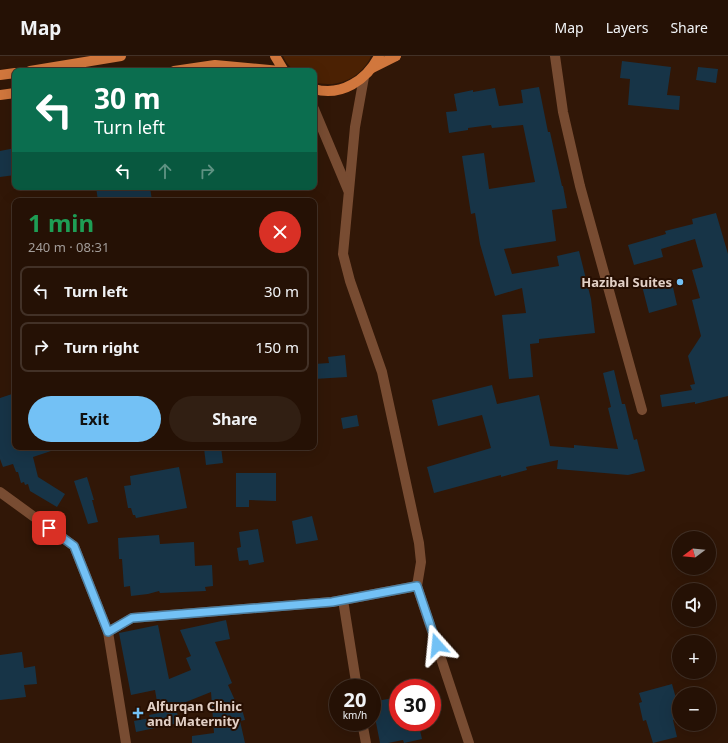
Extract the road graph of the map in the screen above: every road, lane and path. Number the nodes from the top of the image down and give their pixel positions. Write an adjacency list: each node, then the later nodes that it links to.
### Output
1 (121, 56): 6 (main road)
2 (275, 56): 9 (main road)
3 (379, 56): 10 (main road)
4 (396, 56): 10 (main road)
5 (555, 56): 19 (street)
6 (48, 68)
7 (199, 68): 8 (main road)
8 (241, 68)
9 (282, 68)
10 (372, 68): 13 (main road)
11 (12, 73): 12 (main road)
12 (0, 75)
13 (364, 77): 14 (main road); 18 (street)
14 (317, 89)
15 (12, 93): 16 (main road)
16 (0, 95)
17 (317, 116): 18 (street)
18 (349, 192): 21 (street)
19 (642, 410)
20 (0, 492): 23 (street)
21 (417, 586): 22 (street); 28 (street)
22 (343, 600): 23 (street); 24 (street)
23 (108, 632): 26 (street)
24 (356, 679)
25 (364, 731): 27 (street)
26 (126, 743)
27 (366, 743)
28 (469, 743)

